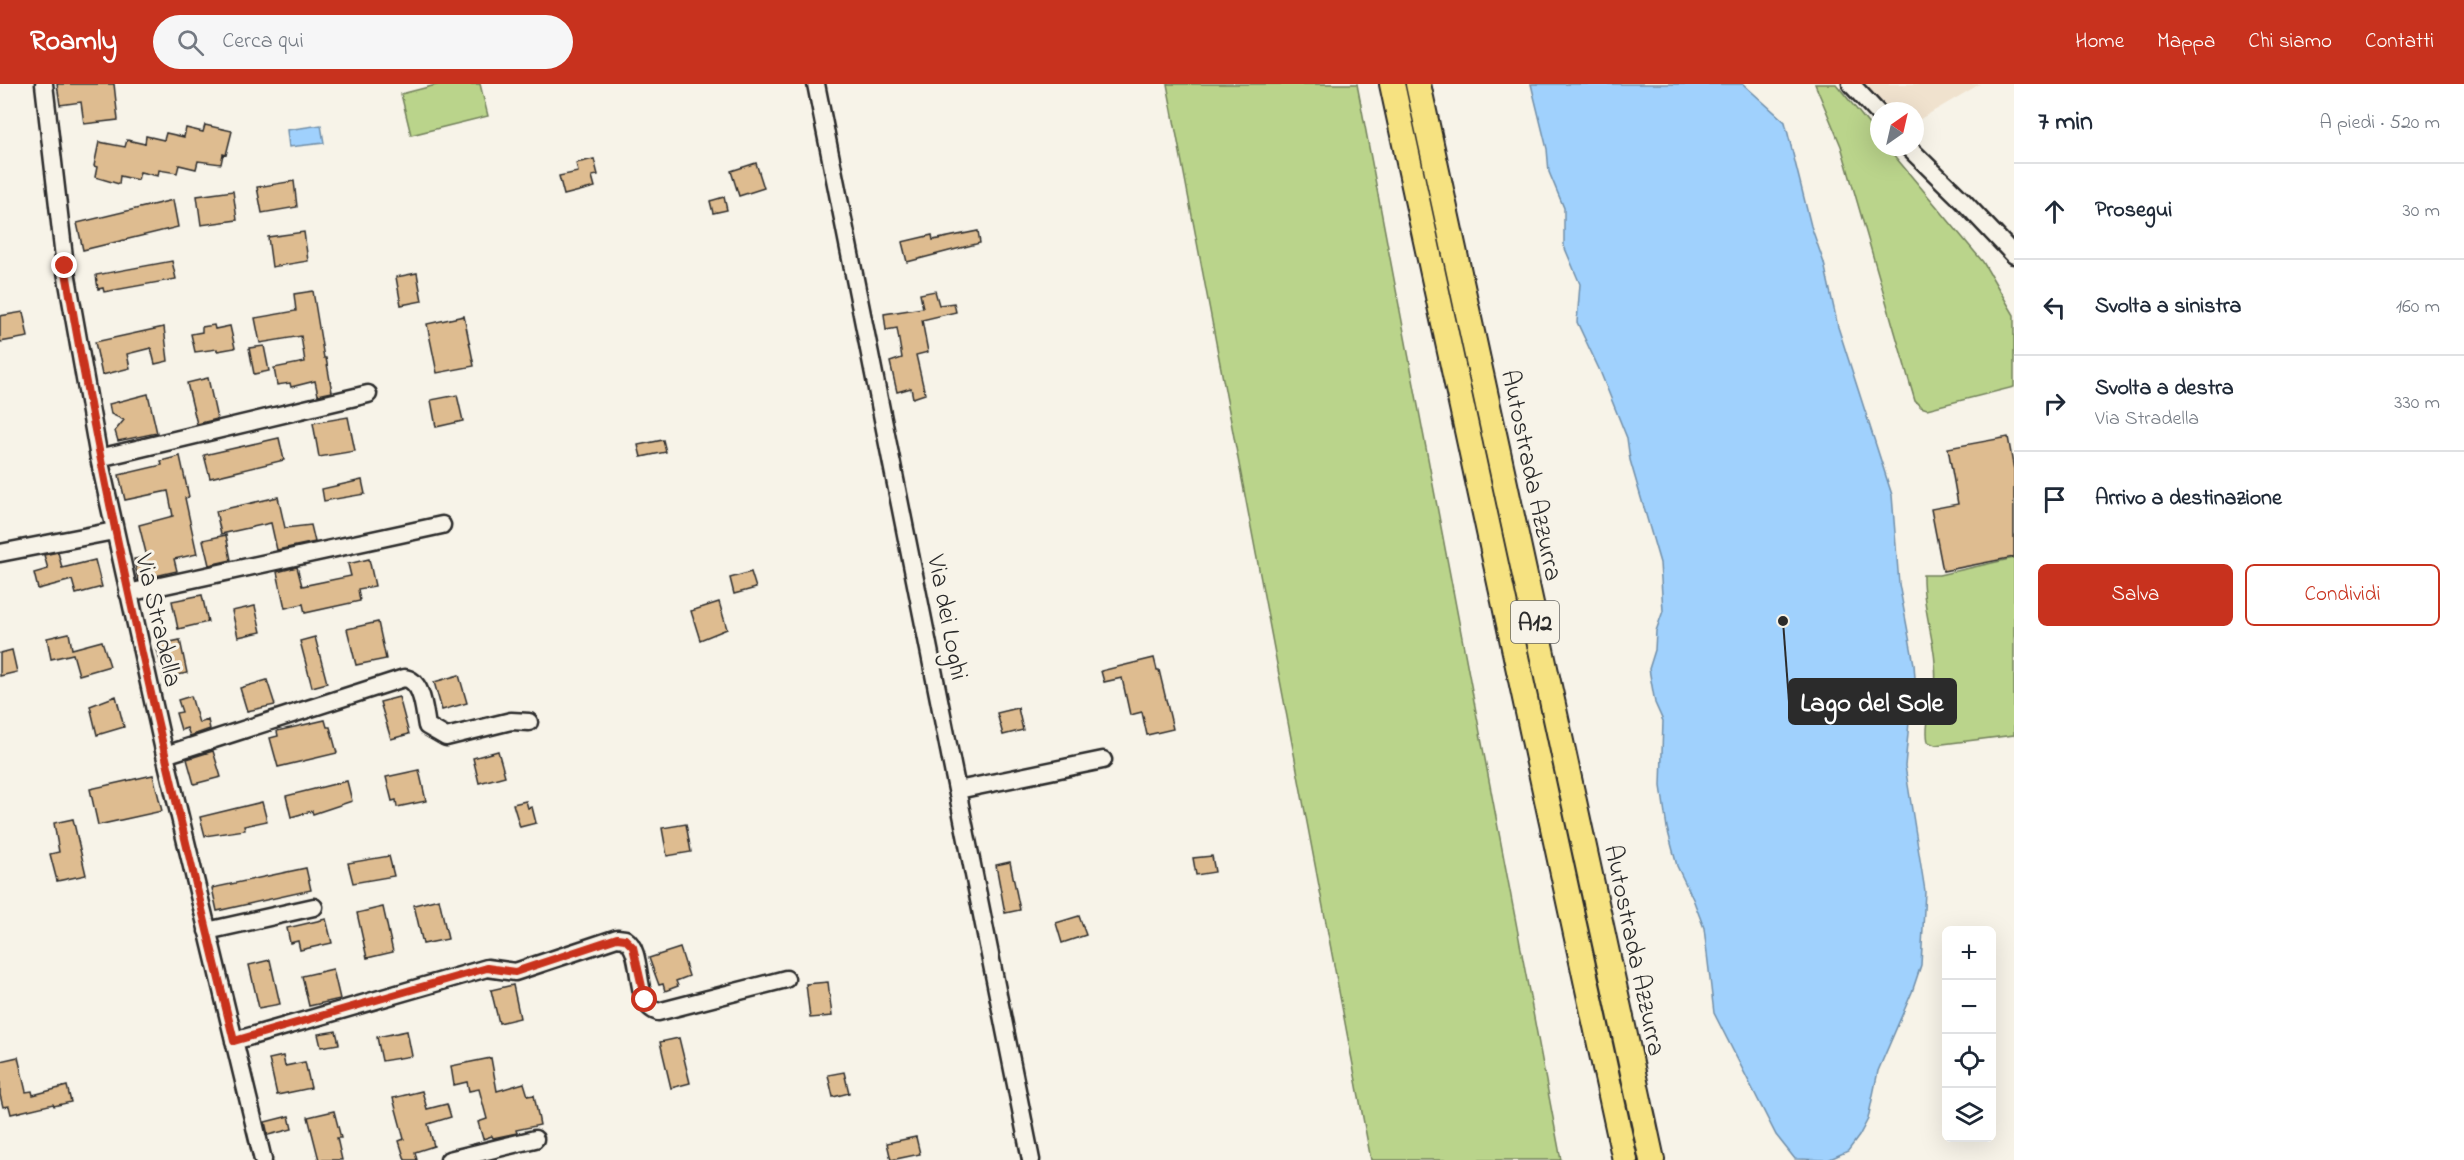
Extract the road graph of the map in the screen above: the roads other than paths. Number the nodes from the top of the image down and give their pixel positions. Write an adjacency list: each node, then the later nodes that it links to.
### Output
1 (44, 84): 10 (street, Via Stradella)
2 (816, 84): 18 (street, Via dei Loghi)
3 (1392, 84): 27 (highway, A12)
4 (1418, 84): 28 (highway, Autostrada Azzurra / A12)
5 (1851, 84): 6 (street)
6 (1870, 104)
7 (1917, 156): 8 (street)
8 (2014, 255)
9 (368, 394): 10 (street)
10 (99, 458): 12 (street, Via Stradella)
11 (442, 525): 14 (street)
12 (114, 531): 13 (street); 14 (street, Via Stradella)
13 (0, 553)
14 (128, 593): 16 (street, Via Stradella)
15 (529, 722): 16 (street)
16 (165, 755): 20 (street, Via Stradella)
17 (1103, 759): 18 (street)
18 (958, 790): 26 (street, Via dei Loghi)
19 (314, 907): 20 (street)
20 (207, 931): 22 (street, Via Stradella)
21 (786, 979): 22 (street)
22 (234, 1041): 24 (street, Via Stradella)
23 (535, 1139): 25 (street)
24 (263, 1160)
25 (449, 1160)
26 (1031, 1160)
27 (1624, 1160)
28 (1652, 1160)

